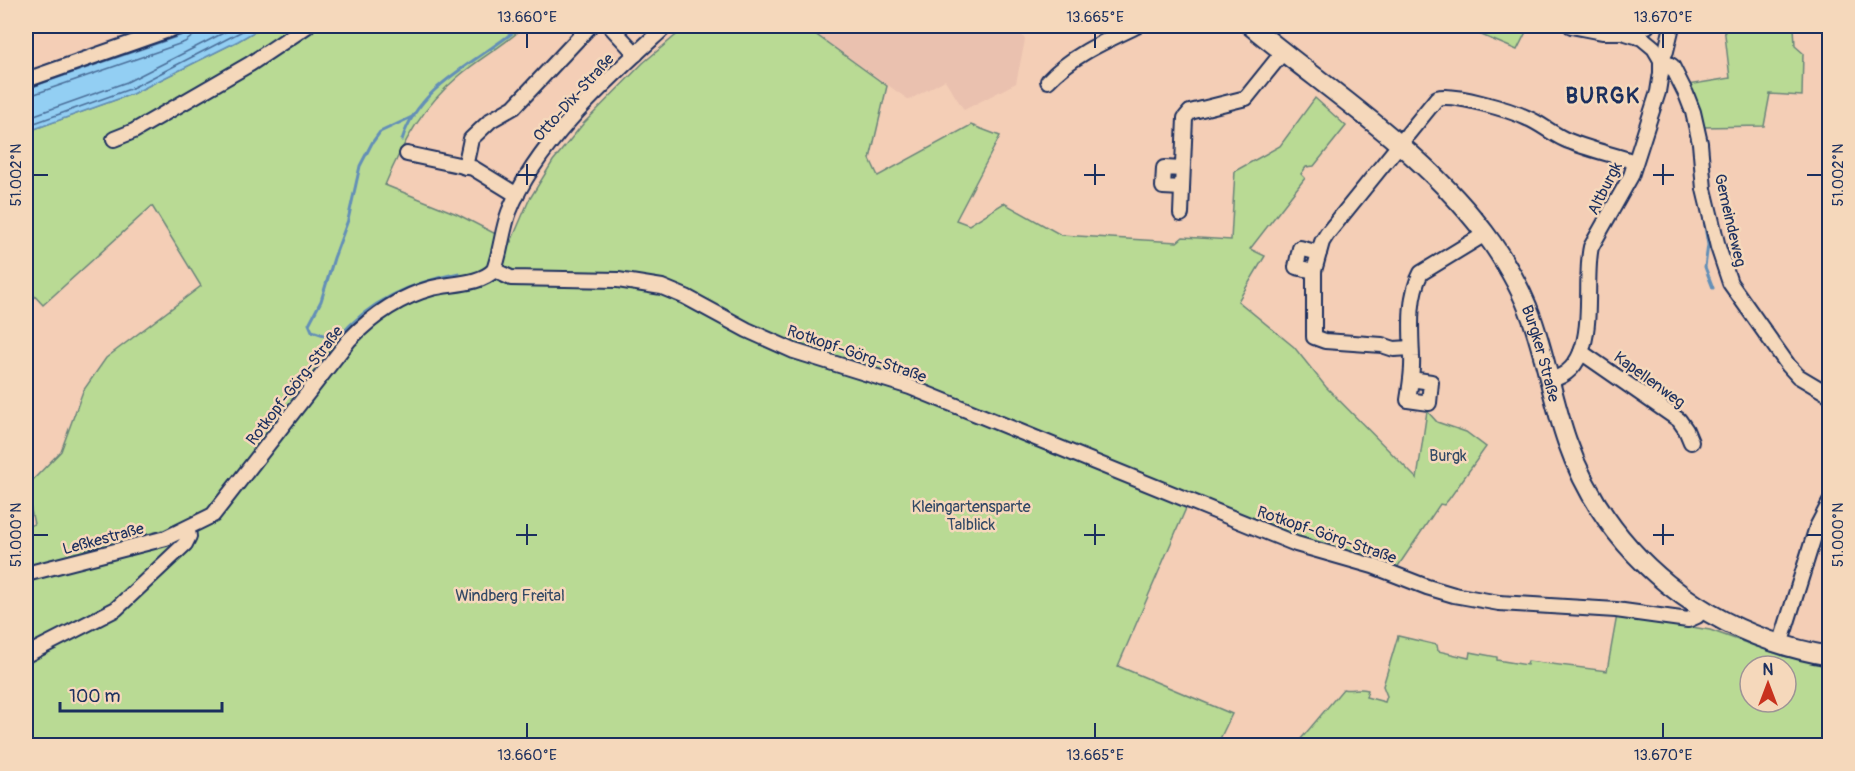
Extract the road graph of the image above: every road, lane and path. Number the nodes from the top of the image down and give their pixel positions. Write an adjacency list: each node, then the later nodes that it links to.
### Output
1 (180, 26): 15 (street)
2 (307, 26): 17 (street)
3 (590, 26): 21 (street)
4 (609, 26): 13 (street, Otto-Dix-Straße)
5 (666, 26): 13 (street, Otto-Dix-Straße)
6 (1137, 26): 16 (street)
7 (1251, 26): 12 (main road, Burgker Straße)
8 (1571, 26): 11 (street)
9 (1647, 26): 11 (street)
10 (1672, 26): 14 (street, Altburgk)
11 (1622, 32): 14 (street)
12 (1283, 52): 18 (main road, Burgker Straße); 23 (street)
13 (636, 54): 22 (street, Otto-Dix-Straße)
14 (1660, 60): 20 (street, Altburgk); 32 (street, Gemeindeweg)
15 (26, 80)
16 (1048, 81)
17 (114, 139)
18 (1400, 145): 20 (street); 24 (main road, Burgker Straße); 25 (street)
19 (407, 154): 21 (street)
20 (1635, 162): 29 (street, Altburgk)
21 (465, 167): 22 (street)
22 (518, 195): 26 (street, Otto-Dix-Straße)
23 (1181, 214)
24 (1485, 234): 28 (street); 31 (main road, Burgker Straße)
25 (1319, 253): 27 (street); 27 (street)
26 (494, 270): 35 (street, Rotkopf-Görg-Straße); 37 (street, Rotkopf-Görg-Straße)
27 (1314, 271): 28 (street)
28 (1411, 348): 30 (street)
29 (1581, 352): 31 (street, Altburgk); 33 (street, Kapellenweg)
30 (1411, 379)
31 (1550, 380): 37 (main road, Burgker Straße)
32 (1830, 395)
33 (1691, 442)
34 (1830, 502): 38 (street)
35 (187, 529): 36 (street, Leßkestraße); 39 (street)
36 (26, 574)
37 (1702, 609): 38 (main road, Burgker Straße)
38 (1780, 645): 40 (main road, Burgker Straße)
39 (26, 655)
40 (1830, 656)

